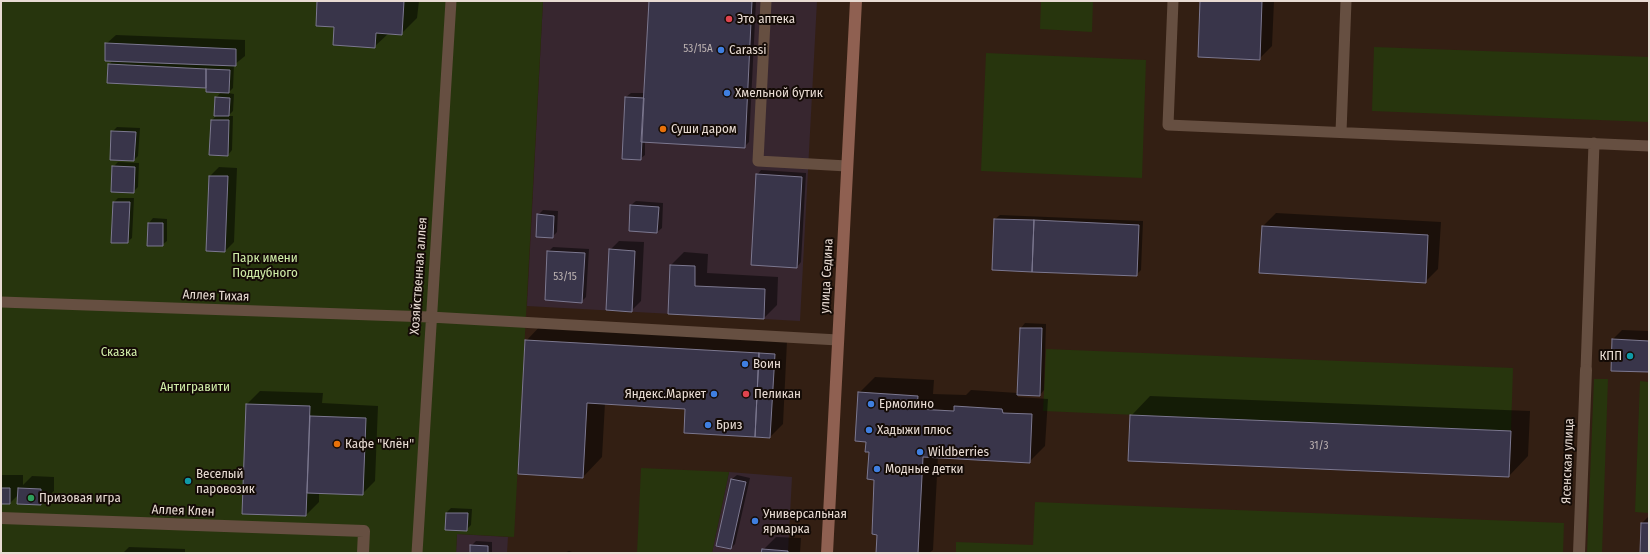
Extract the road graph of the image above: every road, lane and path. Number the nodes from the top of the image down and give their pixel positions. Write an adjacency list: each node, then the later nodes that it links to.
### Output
1 (451, 1): 11 (lane, Хозяйственная аллея)
2 (766, 1): 9 (lane)
3 (856, 1): 9 (street, улица Седина)
4 (1173, 1): 6 (lane)
5 (1346, 1): 6 (lane)
6 (1341, 132): 7 (lane)
7 (1594, 143): 8 (lane); 13 (lane)
8 (1649, 146)
9 (847, 166): 12 (street, улица Седина)
10 (1, 302): 11 (lane, Аллея Тихая)
11 (430, 317): 12 (lane, Аллея Тихая); 16 (lane, Хозяйственная аллея)
12 (838, 340): 17 (street, улица Седина)
13 (1586, 370): 18 (street, Ясенская улица)
14 (1, 518): 15 (street, Аллея Клен)
15 (363, 553)
16 (417, 553)
17 (827, 553)
18 (1579, 553)

